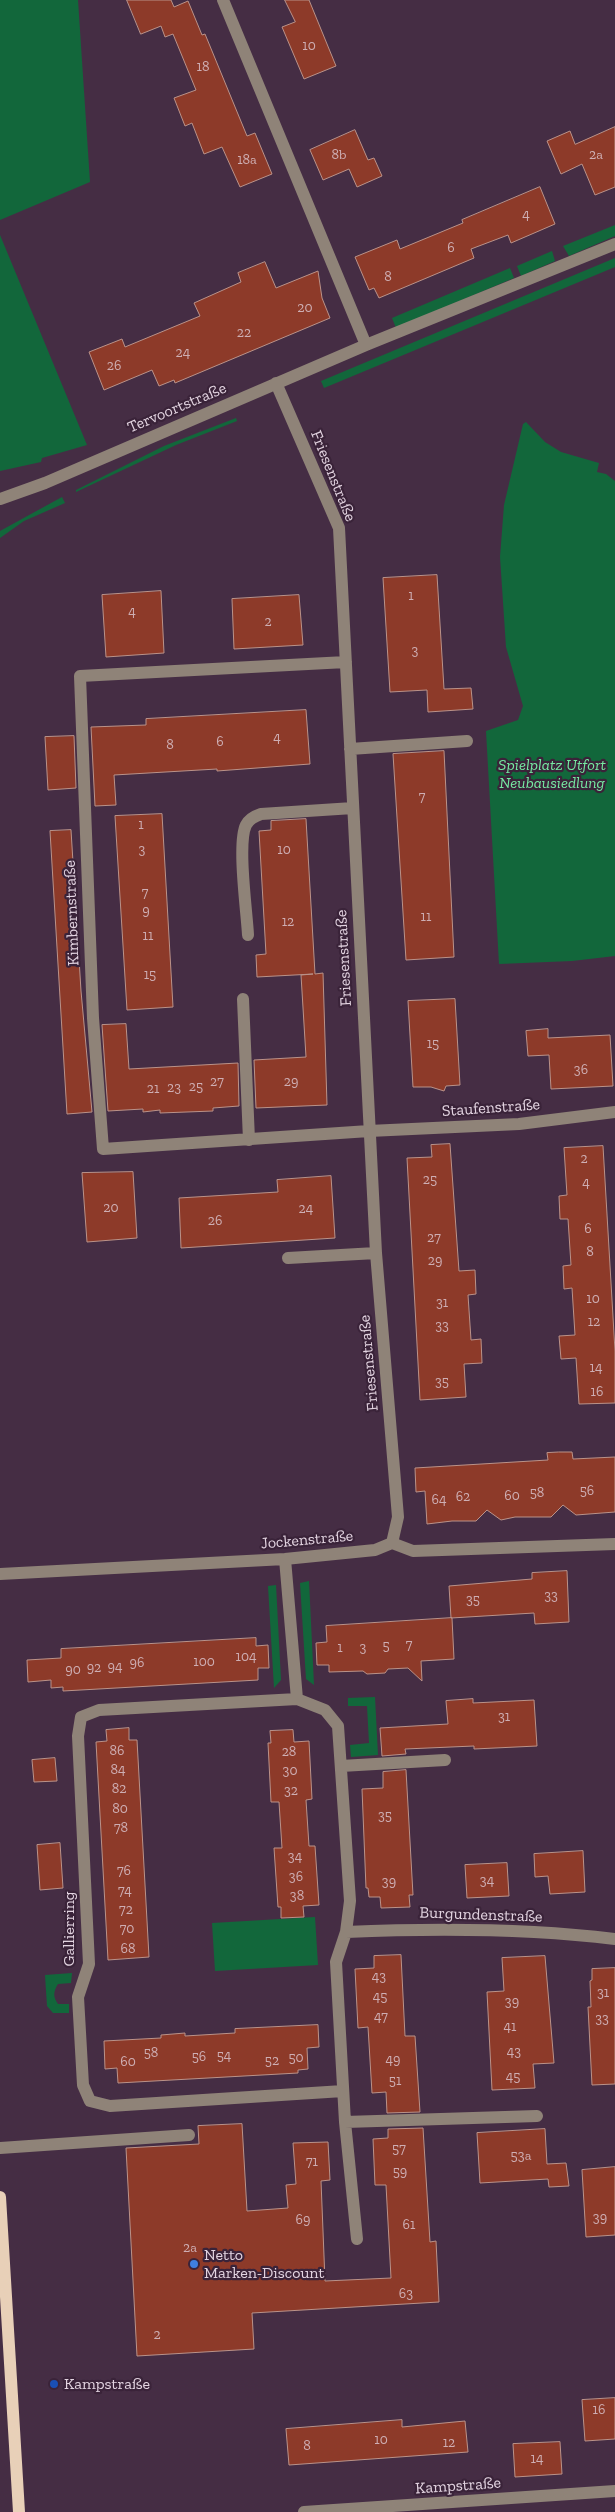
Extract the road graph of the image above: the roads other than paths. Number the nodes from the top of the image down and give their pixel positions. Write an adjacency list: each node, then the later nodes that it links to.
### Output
1 (223, 0): 3 (street)
2 (615, 244): 3 (street, Tervoortstraße)
3 (366, 345): 4 (street, Tervoortstraße)
4 (276, 383): 5 (street, Tervoortstraße); 6 (street, Friesenstraße)
5 (0, 499)
6 (346, 662): 8 (street, Friesenstraße); 14 (street, Kimbernstraße)
7 (467, 741): 8 (street)
8 (350, 749): 9 (street, Friesenstraße)
9 (353, 808): 10 (street); 13 (street, Friesenstraße)
10 (248, 936)
11 (243, 999): 14 (street)
12 (615, 1112): 13 (street, Staufenstraße)
13 (369, 1131): 14 (street, Kimbernstraße); 15 (street, Friesenstraße)
14 (249, 1140)
15 (376, 1253): 16 (street); 17 (street, Friesenstraße)
16 (288, 1258)
17 (392, 1543): 18 (street); 19 (street, Jockenstraße)
18 (615, 1544)
19 (285, 1559): 20 (street, Jockenstraße); 21 (street)
20 (0, 1574)
21 (297, 1699): 23 (street, Gallierring); 26 (street, Gallierring)
22 (445, 1760): 23 (street)
23 (341, 1766): 24 (street, Gallierring)
24 (346, 1932): 25 (street, Burgundenstraße); 26 (street, Gallierring)
25 (615, 1939)
26 (343, 2092): 28 (street, Gallierring)
27 (538, 2116): 28 (street)
28 (345, 2122): 32 (street, Gallierring)
29 (190, 2135): 30 (street)
30 (0, 2148)
31 (0, 2197): 35 (main road)
32 (357, 2239)
33 (615, 2491): 34 (street, Kampstraße)
34 (483, 2506): 36 (street, Kampstraße)
35 (19, 2512)
36 (304, 2512)

